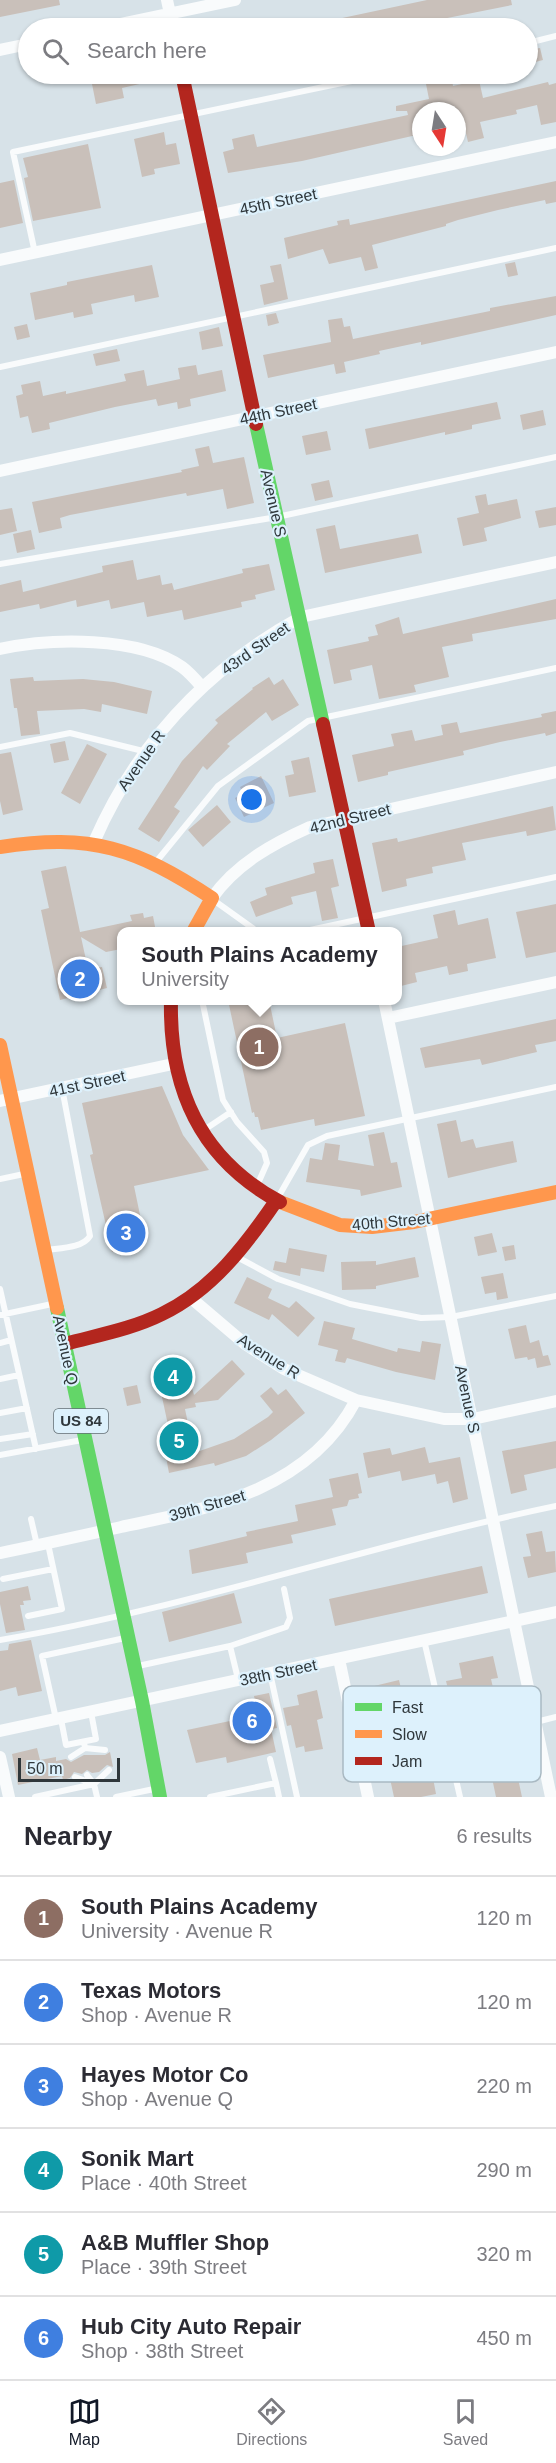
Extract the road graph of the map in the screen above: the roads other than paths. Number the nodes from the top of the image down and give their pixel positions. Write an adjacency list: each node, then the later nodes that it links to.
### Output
1 (167, 0): 3 (street)
2 (235, 0): 3 (street)
3 (170, 14): 4 (street); 5 (street)
4 (150, 18)
5 (171, 18)
6 (556, 36): 7 (lane)
7 (538, 40)
8 (18, 46): 9 (street)
9 (0, 50)
10 (184, 84): 12 (main road, Avenue S)
11 (339, 84): 12 (lane)
12 (191, 116): 14 (main road, Avenue S); 16 (lane)
13 (556, 142): 14 (street, 45th Street)
14 (211, 215): 16 (street, 45th Street); 18 (main road, Avenue S)
15 (556, 248): 18 (lane)
16 (35, 252): 17 (street, 45th Street)
17 (0, 260)
18 (233, 316): 20 (lane); 21 (main road, Avenue S)
19 (556, 352): 21 (street, 44th Street)
20 (0, 368)
21 (254, 416): 23 (street, 44th Street); 24 (main road, Avenue S)
22 (556, 457): 24 (lane)
23 (0, 471)
24 (277, 517): 26 (lane); 27 (main road, Avenue S)
25 (556, 562): 27 (street, 43rd Street)
26 (0, 564)
27 (300, 617): 30 (street, 43rd Street); 31 (main road, Avenue S)
28 (0, 649): 30 (street)
29 (556, 668): 31 (lane)
30 (202, 687): 33 (street, Avenue R)
31 (323, 718): 35 (main road, Avenue S); 38 (lane)
32 (0, 747): 33 (lane)
33 (144, 751): 36 (street, Avenue R)
34 (556, 772): 35 (street, 42nd Street)
35 (344, 818): 40 (street, 42nd Street); 41 (main road, Avenue S)
36 (94, 842): 37 (main road); 38 (main road)
37 (0, 847)
38 (156, 863): 40 (main road)
39 (556, 877): 41 (lane)
40 (212, 898): 42 (main road); 43 (lane)
41 (366, 917): 44 (lane); 45 (main road, Avenue S)
42 (196, 927)
43 (251, 927)
44 (323, 927)
45 (368, 927)
46 (556, 982): 50 (street)
47 (170, 1005): 52 (main road)
48 (203, 1005): 56 (lane)
49 (385, 1005): 50 (street, Avenue S)
50 (388, 1018): 57 (street, Avenue S)
51 (0, 1045): 55 (main road, Avenue Q / US 84)
52 (173, 1064): 54 (street, 41st Street); 58 (main road)
53 (556, 1087): 57 (lane)
54 (62, 1088): 55 (street, 41st Street); 65 (lane)
55 (6, 1100): 59 (main road, Avenue Q / US 84)
56 (231, 1112): 58 (lane); 61 (lane)
57 (409, 1118): 63 (lane); 64 (street, Avenue S)
58 (201, 1132): 61 (main road)
59 (28, 1173): 60 (lane); 65 (main road, Avenue Q / US 84)
60 (0, 1179)
61 (256, 1188): 63 (main road)
62 (556, 1192): 64 (main road, 40th Street)
63 (276, 1201): 64 (main road, 40th Street); 66 (main road)
64 (430, 1218): 72 (street, Avenue S)
65 (44, 1251): 70 (main road, Avenue Q / US 84)
66 (236, 1256): 69 (main road); 72 (lane)
67 (0, 1289): 71 (lane)
68 (556, 1296): 72 (lane)
69 (191, 1298): 75 (main road); 78 (street, Avenue R)
70 (56, 1303): 71 (lane); 75 (main road, Avenue Q / US 84)
71 (3, 1314): 73 (lane)
72 (451, 1317): 82 (street, Avenue S)
73 (11, 1340): 74 (lane); 76 (lane)
74 (0, 1343)
75 (64, 1344): 85 (main road, Avenue Q / US 84)
76 (19, 1375): 77 (lane); 80 (lane)
77 (0, 1379)
78 (356, 1400): 82 (street); 91 (street, 39th Street)
79 (556, 1401): 82 (street)
80 (27, 1408): 81 (lane); 83 (lane)
81 (0, 1413)
82 (473, 1419): 90 (street, Avenue S)
83 (33, 1434): 84 (lane); 86 (lane)
84 (0, 1439)
85 (85, 1439): 86 (lane); 91 (main road, Avenue Q / US 84)
86 (36, 1449): 87 (lane)
87 (0, 1455)
88 (556, 1506): 90 (lane)
89 (31, 1519): 92 (lane)
90 (493, 1519): 99 (lane); 100 (street, Avenue S)
91 (105, 1531): 92 (street, 39th Street); 99 (main road, Avenue Q / US 84)
92 (42, 1544): 93 (street, 39th Street); 94 (lane)
93 (0, 1553)
94 (53, 1569): 95 (lane); 98 (lane)
95 (3, 1580)
96 (284, 1589): 104 (lane)
97 (556, 1612): 100 (street, 38th Street)
98 (28, 1616)
99 (123, 1616): 101 (main road, Avenue Q / US 84); 102 (lane)
100 (513, 1622): 103 (street, 38th Street); 111 (street, Avenue S)
101 (128, 1638): 106 (main road, Avenue Q / US 84); 115 (lane)
102 (0, 1640)
103 (424, 1640): 105 (street, 38th Street); 110 (lane)
104 (230, 1646): 106 (lane); 108 (lane)
105 (339, 1659): 107 (street, 38th Street); 109 (street)
106 (134, 1667): 112 (main road, Avenue Q / US 84)
107 (270, 1673): 108 (street, 38th Street); 140 (lane)
108 (238, 1680): 112 (street, 38th Street)
109 (345, 1686)
110 (435, 1686)
111 (527, 1686)
112 (142, 1701): 113 (street, 38th Street); 133 (main road, Avenue Q / US 84)
113 (91, 1712): 115 (street, 38th Street); 118 (lane)
114 (556, 1717): 116 (lane)
115 (58, 1719): 117 (street, 38th Street); 118 (lane)
116 (541, 1721)
117 (0, 1731)
118 (84, 1748): 119 (lane); 121 (lane); 123 (lane)
119 (105, 1750)
120 (541, 1750): 143 (street, Avenue S)
121 (94, 1753)
122 (0, 1757): 134 (street)
123 (71, 1757)
124 (270, 1759): 132 (lane)
125 (109, 1770): 131 (lane)
126 (98, 1772): 131 (lane)
127 (87, 1774): 131 (lane)
128 (75, 1777): 131 (lane)
129 (365, 1782): 141 (street)
130 (457, 1782): 142 (lane)
131 (94, 1784): 135 (lane); 136 (lane)
132 (276, 1784): 138 (lane); 139 (lane)
133 (159, 1792): 137 (lane)
134 (9, 1797)
135 (35, 1797)
136 (97, 1797)
137 (116, 1797)
138 (210, 1797)
139 (279, 1797)
140 (297, 1797)
141 (368, 1797)
142 (460, 1797)
143 (551, 1797)

